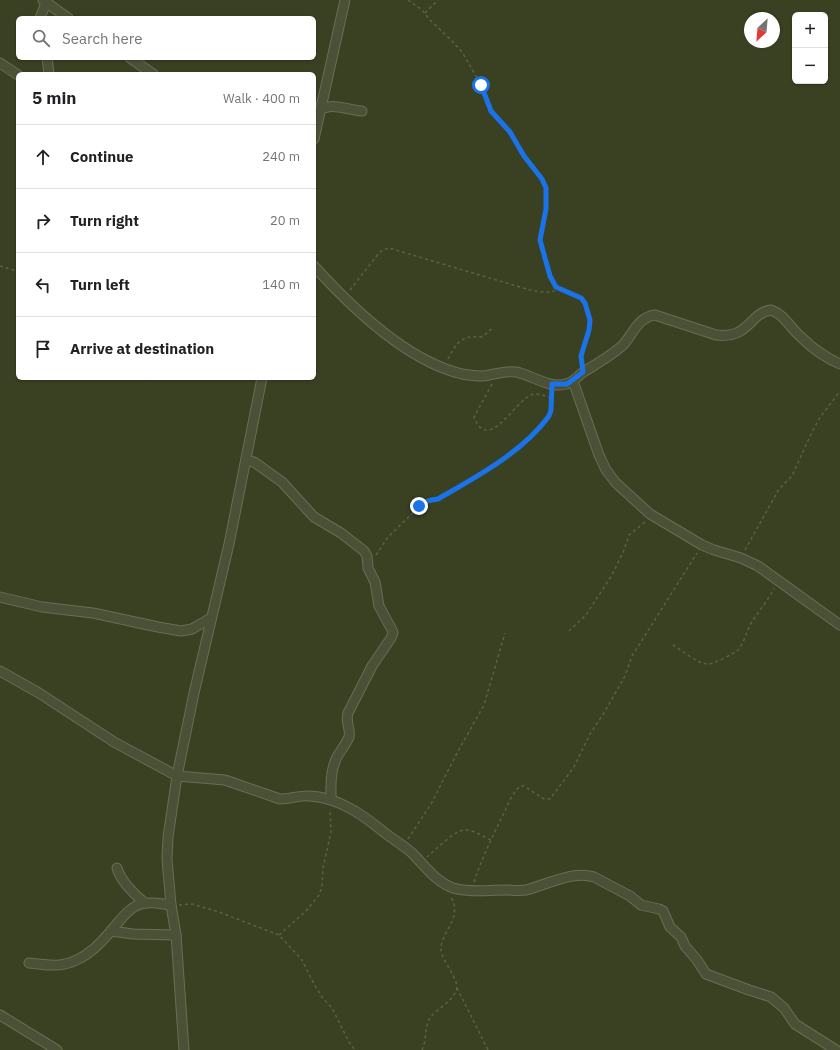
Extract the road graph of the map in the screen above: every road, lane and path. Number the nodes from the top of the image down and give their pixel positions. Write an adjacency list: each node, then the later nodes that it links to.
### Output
1 (344, 0): 14 (street)
2 (408, 0): 5 (path)
3 (438, 0): 5 (path)
4 (44, 1): 6 (street); 7 (street)
5 (425, 13): 20 (path)
6 (40, 16)
7 (65, 16)
8 (47, 60): 11 (street)
9 (133, 60): 12 (street)
10 (0, 63): 13 (street)
11 (48, 72)
12 (150, 72)
13 (16, 74)
14 (319, 105): 15 (street); 16 (street)
15 (362, 111)
16 (316, 125)
17 (0, 266): 19 (path)
18 (316, 268): 21 (street)
19 (16, 270)
20 (559, 289): 21 (path); 25 (path)
21 (344, 297): 24 (street)
22 (494, 327): 24 (path)
23 (840, 364): 25 (street)
24 (439, 366): 26 (street)
25 (583, 372): 28 (street)
26 (497, 373): 29 (street); 31 (path)
27 (262, 380): 32 (street)
28 (573, 381): 29 (street); 33 (street)
29 (552, 384): 31 (path)
30 (840, 391): 35 (path)
31 (552, 398): 36 (path)
32 (246, 460): 36 (street); 39 (street)
33 (650, 514): 34 (street); 41 (path)
34 (702, 545): 35 (street); 47 (path)
35 (741, 558): 37 (street)
36 (368, 564): 46 (street)
37 (773, 577): 40 (street); 43 (path)
38 (0, 597): 39 (street)
39 (212, 618): 45 (street)
40 (840, 625)
41 (569, 631)
42 (505, 633): 48 (path)
43 (673, 645)
44 (0, 671): 45 (street)
45 (177, 776): 46 (street); 54 (street)
46 (331, 800): 48 (street); 57 (path)
47 (491, 840): 49 (path); 52 (path)
48 (404, 845): 49 (street)
49 (421, 862): 51 (street)
50 (117, 868): 53 (street)
51 (445, 884): 52 (street); 59 (path)
52 (471, 891): 66 (street)
53 (145, 903): 54 (street); 55 (street)
54 (171, 905): 56 (street); 57 (path)
55 (110, 931): 56 (street); 58 (street)
56 (176, 935): 62 (street)
57 (279, 935): 63 (path)
58 (29, 963)
59 (457, 988): 64 (path); 65 (path)
60 (0, 1015): 61 (street)
61 (57, 1050)
62 (184, 1050)
63 (355, 1050)
64 (422, 1050)
65 (488, 1050)
66 (836, 1050)

